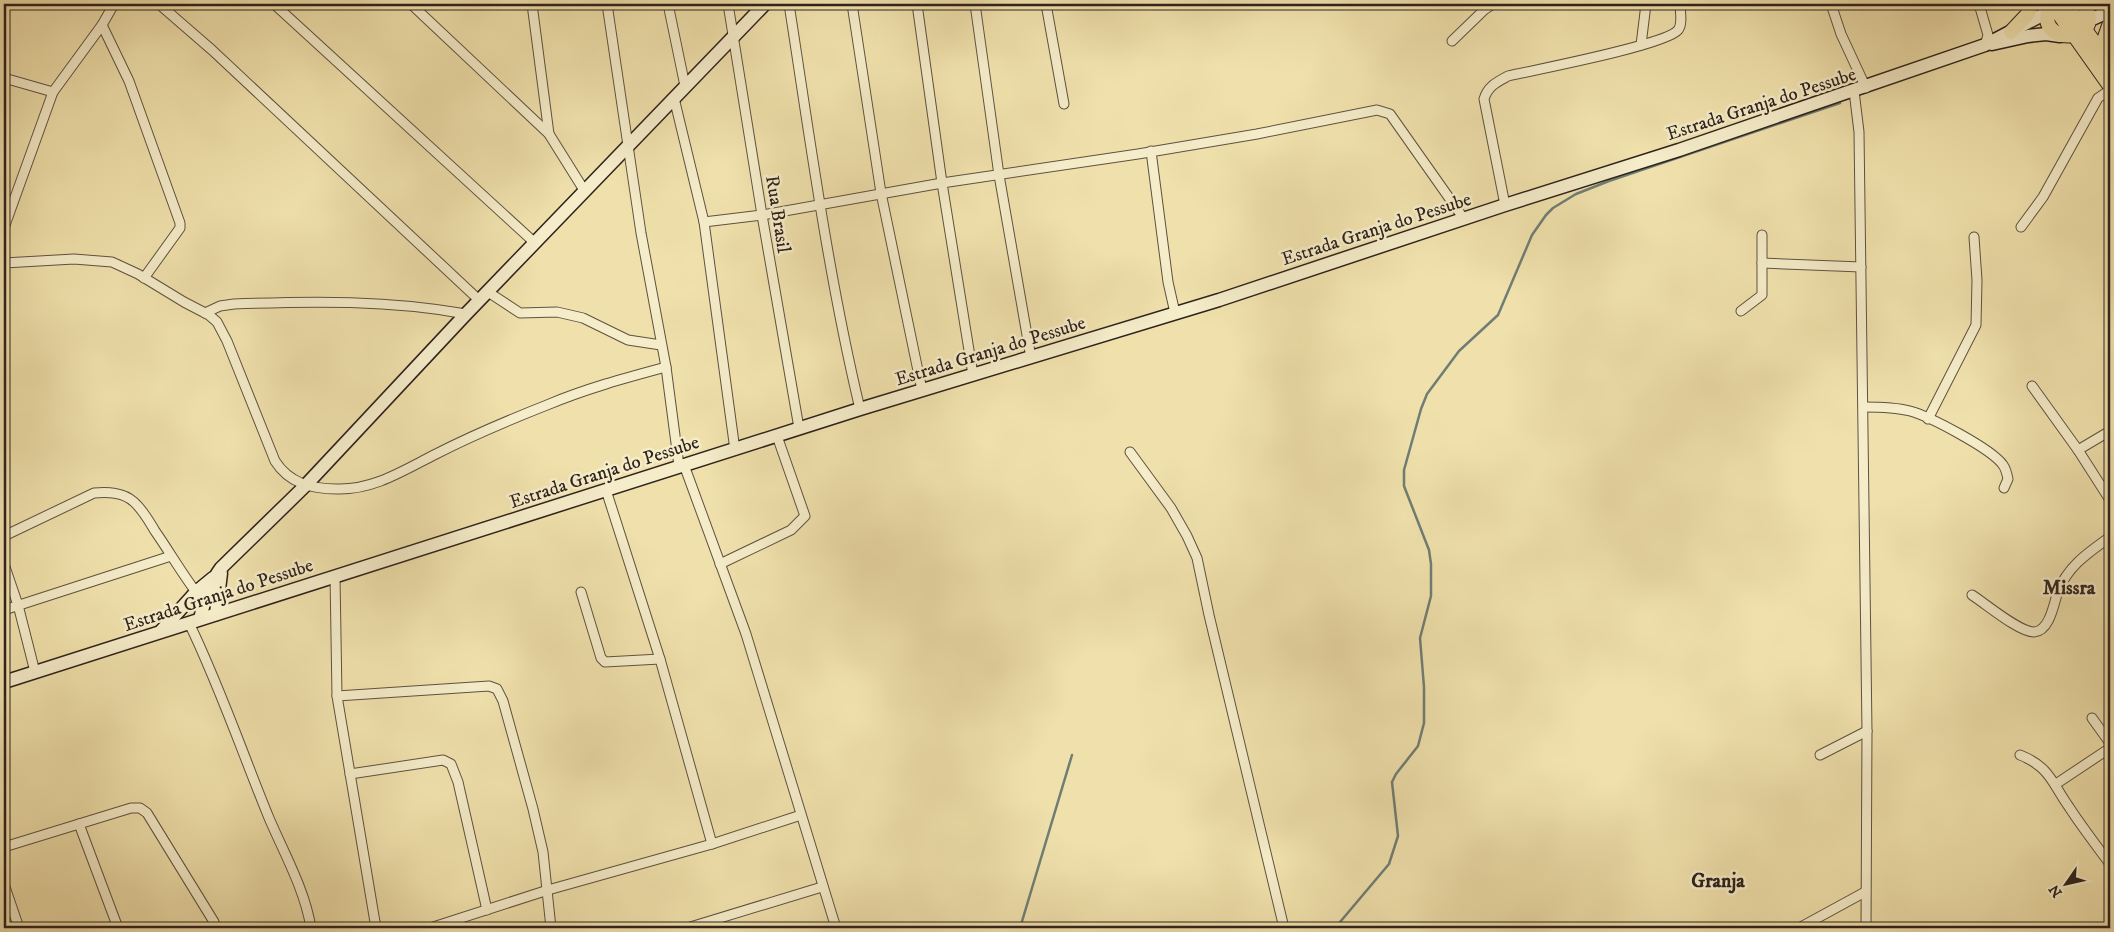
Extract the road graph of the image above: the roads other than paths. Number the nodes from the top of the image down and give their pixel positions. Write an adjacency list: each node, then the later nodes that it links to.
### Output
1 (114, 4): 26 (street)
2 (159, 4): 64 (street)
3 (274, 4): 59 (street)
4 (411, 4): 43 (street)
5 (532, 4): 43 (street)
6 (607, 4): 44 (street)
7 (668, 4): 36 (street)
8 (728, 4): 29 (street, Rua Brasil)
9 (765, 4): 29 (main road)
10 (789, 4): 50 (street)
11 (852, 4): 49 (street)
12 (917, 4): 47 (street)
13 (975, 4): 46 (street)
14 (1046, 4): 42 (street)
15 (1493, 4): 31 (street)
16 (1646, 4): 32 (street)
17 (1680, 4): 32 (street)
18 (1831, 4): 38 (street)
19 (1979, 4): 33 (street)
20 (2032, 4): 28 (main road)
21 (2066, 4): 27 (main road)
22 (2084, 4): 27 (main road)
23 (2051, 6): 27 (main road); 28 (main road, Estrada Granja do Pessube); 30 (main road)
24 (2110, 11): 27 (main road)
25 (2110, 23): 34 (main road)
26 (102, 25): 40 (street); 63 (street)
27 (2083, 29): 30 (main road); 34 (main road); 37 (main road)
28 (2011, 32): 33 (main road, Estrada Granja do Pessube)
29 (734, 34): 36 (main road); 52 (street, Rua Brasil)
30 (2060, 36): 33 (main road, Estrada Granja do Pessube)
31 (1452, 41)
32 (1641, 45): 51 (street)
33 (1985, 45): 38 (main road, Estrada Granja do Pessube)
34 (2106, 59)
35 (4, 78): 40 (street)
36 (685, 86): 41 (main road)
37 (2110, 86)
38 (1860, 89): 51 (main road, Estrada Granja do Pessube); 62 (street)
39 (2110, 90): 55 (street)
40 (53, 92): 56 (street)
41 (674, 98): 44 (main road); 54 (street)
42 (1064, 104)
43 (549, 134): 48 (street)
44 (627, 147): 48 (main road); 69 (street)
45 (1151, 151): 46 (street); 53 (street); 67 (street)
46 (998, 175): 47 (street); 70 (street)
47 (942, 183): 49 (street); 72 (street)
48 (584, 190): 59 (main road)
49 (881, 193): 50 (street); 74 (street)
50 (820, 203): 52 (street); 76 (street)
51 (1505, 205): 53 (main road, Estrada Granja do Pessube)
52 (762, 215): 54 (street); 78 (street, Rua Brasil)
53 (1464, 219): 67 (main road, Estrada Granja do Pessube)
54 (704, 222): 81 (street)
55 (2021, 227)
56 (4, 228)
57 (1762, 235): 61 (street)
58 (1974, 237): 77 (street)
59 (535, 243): 64 (main road)
60 (4, 263): 63 (street)
61 (1762, 264): 62 (street); 65 (street)
62 (1861, 266): 75 (street)
63 (144, 278): 66 (street)
64 (484, 296): 68 (main road); 69 (street)
65 (1741, 311)
66 (205, 313): 68 (street); 85 (street)
67 (1175, 313): 70 (main road, Estrada Granja do Pessube)
68 (466, 314): 85 (main road)
69 (662, 345): 71 (street)
70 (1031, 358): 72 (main road, Estrada Granja do Pessube)
71 (666, 367): 84 (street); 85 (street)
72 (972, 375): 74 (main road, Estrada Granja do Pessube)
73 (2032, 386): 82 (street)
74 (922, 390): 76 (main road, Estrada Granja do Pessube)
75 (1864, 407): 77 (street); 110 (street)
76 (860, 408): 78 (main road, Estrada Granja do Pessube)
77 (1928, 418): 86 (street)
78 (799, 428): 80 (main road, Estrada Granja do Pessube)
79 (2110, 431): 82 (street)
80 (777, 436): 81 (main road, Estrada Granja do Pessube); 93 (street)
81 (735, 450): 84 (main road, Estrada Granja do Pessube)
82 (2078, 450): 88 (street)
83 (1130, 452): 136 (street)
84 (681, 465): 87 (main road, Estrada Granja do Pessube); 93 (street)
85 (305, 486): 95 (main road)
86 (2004, 488)
87 (606, 490): 94 (main road, Estrada Granja do Pessube); 105 (street)
88 (2110, 500)
89 (4, 536): 91 (street)
90 (2110, 537): 98 (street)
91 (171, 556): 96 (street); 99 (street)
92 (4, 564): 99 (street)
93 (720, 564): 117 (street)
94 (335, 576): 100 (main road, Estrada Granja do Pessube); 108 (street)
95 (218, 577): 96 (main road); 100 (main road); 102 (main road); 103 (main road)
96 (196, 592): 104 (main road)
97 (581, 592): 105 (street)
98 (1972, 595)
99 (18, 605): 101 (street); 106 (street)
100 (243, 606): 102 (main road, Estrada Granja do Pessube)
101 (4, 610)
102 (216, 614): 103 (main road, Estrada Granja do Pessube)
103 (194, 621): 104 (main road, Estrada Granja do Pessube); 130 (street)
104 (161, 631): 106 (main road, Estrada Granja do Pessube)
105 (660, 658): 119 (street)
106 (35, 672): 107 (main road, Estrada Granja do Pessube)
107 (4, 682)
108 (337, 696): 115 (street); 124 (street)
109 (2092, 718): 111 (street)
110 (1867, 730): 113 (street); 125 (street)
111 (2110, 743)
112 (2110, 748): 116 (street)
113 (1820, 755)
114 (2020, 755): 116 (street)
115 (350, 774): 126 (street); 131 (street)
116 (2056, 784): 121 (street)
117 (801, 815): 119 (street); 123 (street)
118 (79, 824): 120 (street); 128 (street); 129 (street)
119 (712, 844): 124 (street)
120 (4, 847)
121 (2110, 864)
122 (4, 884): 127 (street)
123 (822, 887): 134 (street); 135 (street)
124 (548, 890): 126 (street); 133 (street)
125 (1865, 892): 137 (street); 138 (street)
126 (487, 910): 132 (street)
127 (19, 928)
128 (118, 928)
129 (215, 928)
130 (311, 928)
131 (376, 928)
132 (430, 928)
133 (551, 928)
134 (687, 928)
135 (836, 928)
136 (1284, 928)
137 (1799, 928)
138 (1866, 928)

